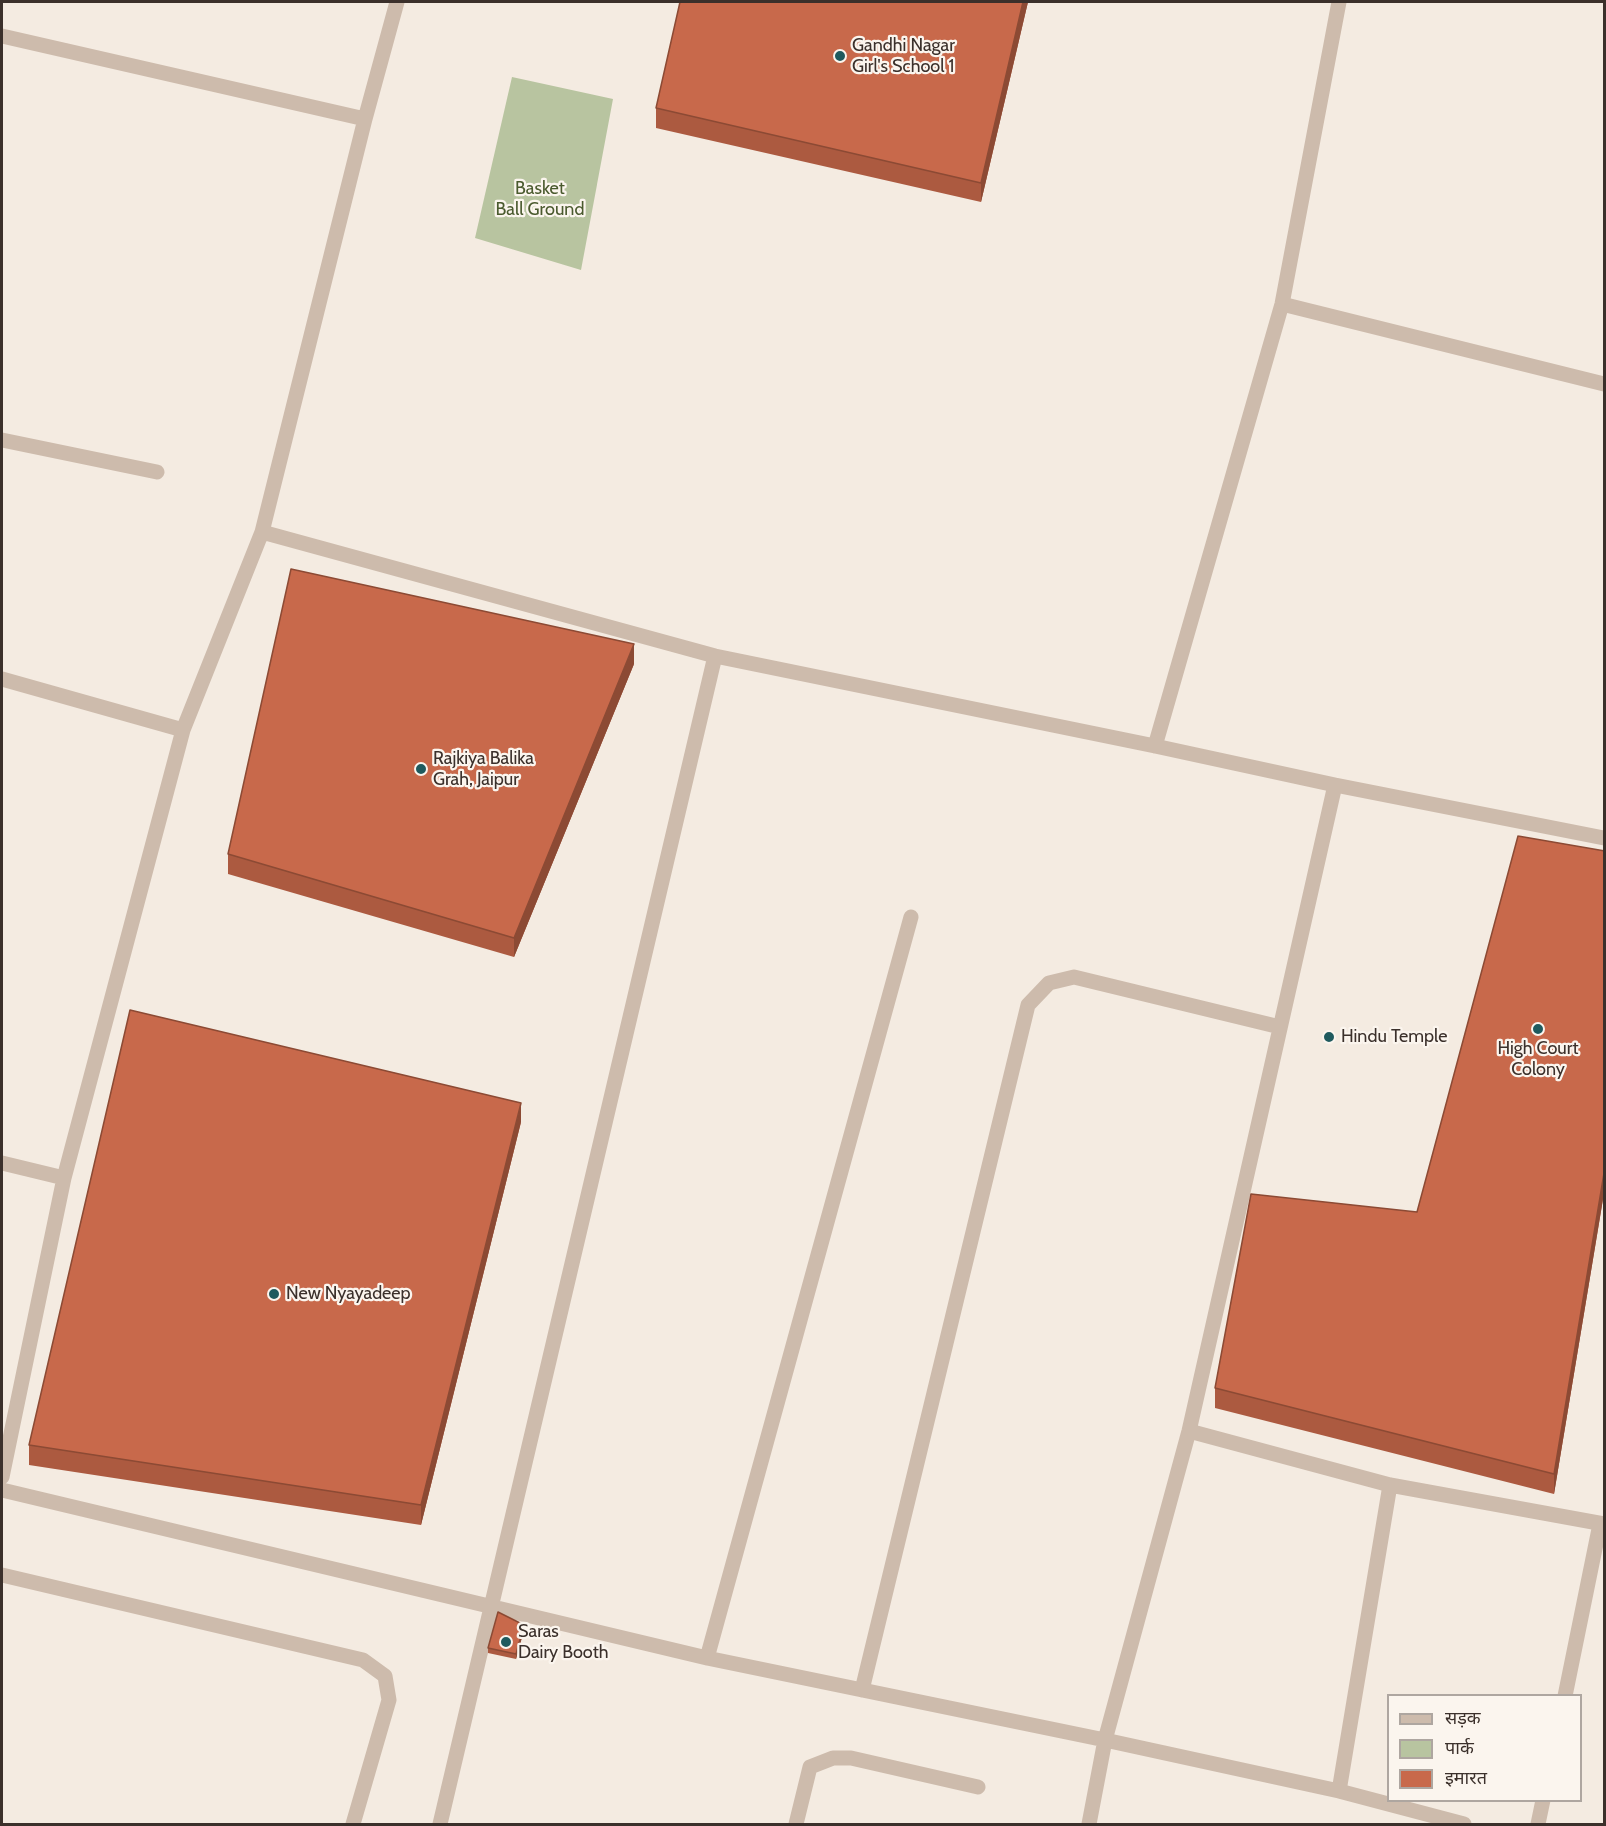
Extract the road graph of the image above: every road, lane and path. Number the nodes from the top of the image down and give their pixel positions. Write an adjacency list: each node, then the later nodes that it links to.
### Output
1 (397, 2): 4 (street)
2 (1339, 2): 5 (street)
3 (2, 36): 4 (street)
4 (365, 119): 9 (street)
5 (1282, 304): 6 (street); 13 (street)
6 (1605, 384)
7 (2, 440): 8 (street)
8 (157, 472)
9 (262, 532): 10 (street); 12 (street)
10 (715, 656): 13 (street); 26 (street)
11 (2, 679): 12 (street)
12 (183, 730): 19 (street)
13 (1155, 746): 14 (street)
14 (1335, 785): 15 (street); 17 (street)
15 (1605, 838)
16 (911, 917): 27 (street)
17 (1280, 1027): 20 (street); 28 (street)
18 (2, 1163): 19 (street)
19 (64, 1178): 21 (street)
20 (1189, 1431): 22 (street); 30 (street)
21 (2, 1477)
22 (1390, 1485): 24 (street); 32 (street)
23 (2, 1490): 26 (street)
24 (1602, 1524): 29 (street)
25 (2, 1575): 35 (street)
26 (492, 1608): 27 (street); 36 (street)
27 (707, 1658): 28 (street)
28 (862, 1690): 30 (street)
29 (1565, 1694)
30 (1105, 1740): 32 (street); 38 (street)
31 (978, 1787): 37 (street)
32 (1339, 1791): 34 (street)
33 (1543, 1802): 40 (street)
34 (1412, 1818): 39 (street)
35 (353, 1824)
36 (440, 1824)
37 (795, 1824)
38 (1089, 1824)
39 (1464, 1824)
40 (1538, 1824)

